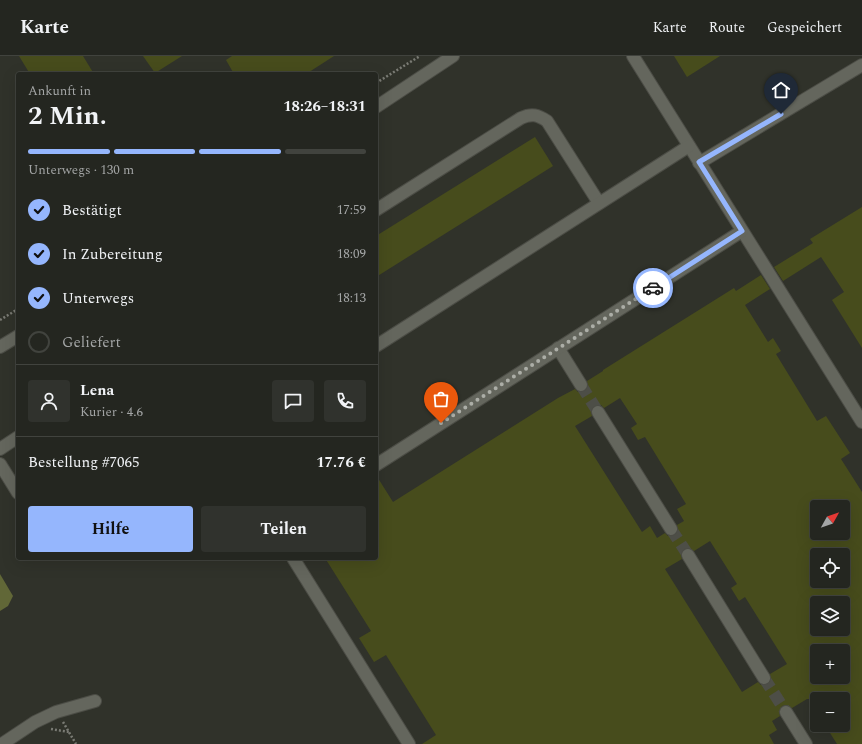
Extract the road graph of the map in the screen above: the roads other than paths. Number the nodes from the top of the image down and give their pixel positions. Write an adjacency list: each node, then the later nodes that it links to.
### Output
1 (454, 56): 4 (street)
2 (633, 56): 5 (street)
3 (862, 65): 6 (street)
4 (378, 106)
5 (689, 146): 6 (street); 7 (street)
6 (699, 162): 9 (street)
7 (599, 203): 8 (street); 11 (street)
8 (378, 209)
9 (742, 231): 13 (street); 16 (street)
10 (16, 337): 12 (street)
11 (378, 345)
12 (0, 347)
13 (558, 348): 14 (street); 19 (street)
14 (581, 385)
15 (598, 412): 22 (street)
16 (862, 422)
17 (16, 438): 18 (street)
18 (0, 449)
19 (378, 463)
20 (0, 464): 21 (street)
21 (16, 490)
22 (671, 529)
23 (688, 555): 25 (street)
24 (294, 560): 29 (street)
25 (764, 678)
26 (95, 700): 28 (street)
27 (786, 712): 30 (street)
28 (2, 744)
29 (409, 744)
30 (806, 744)

